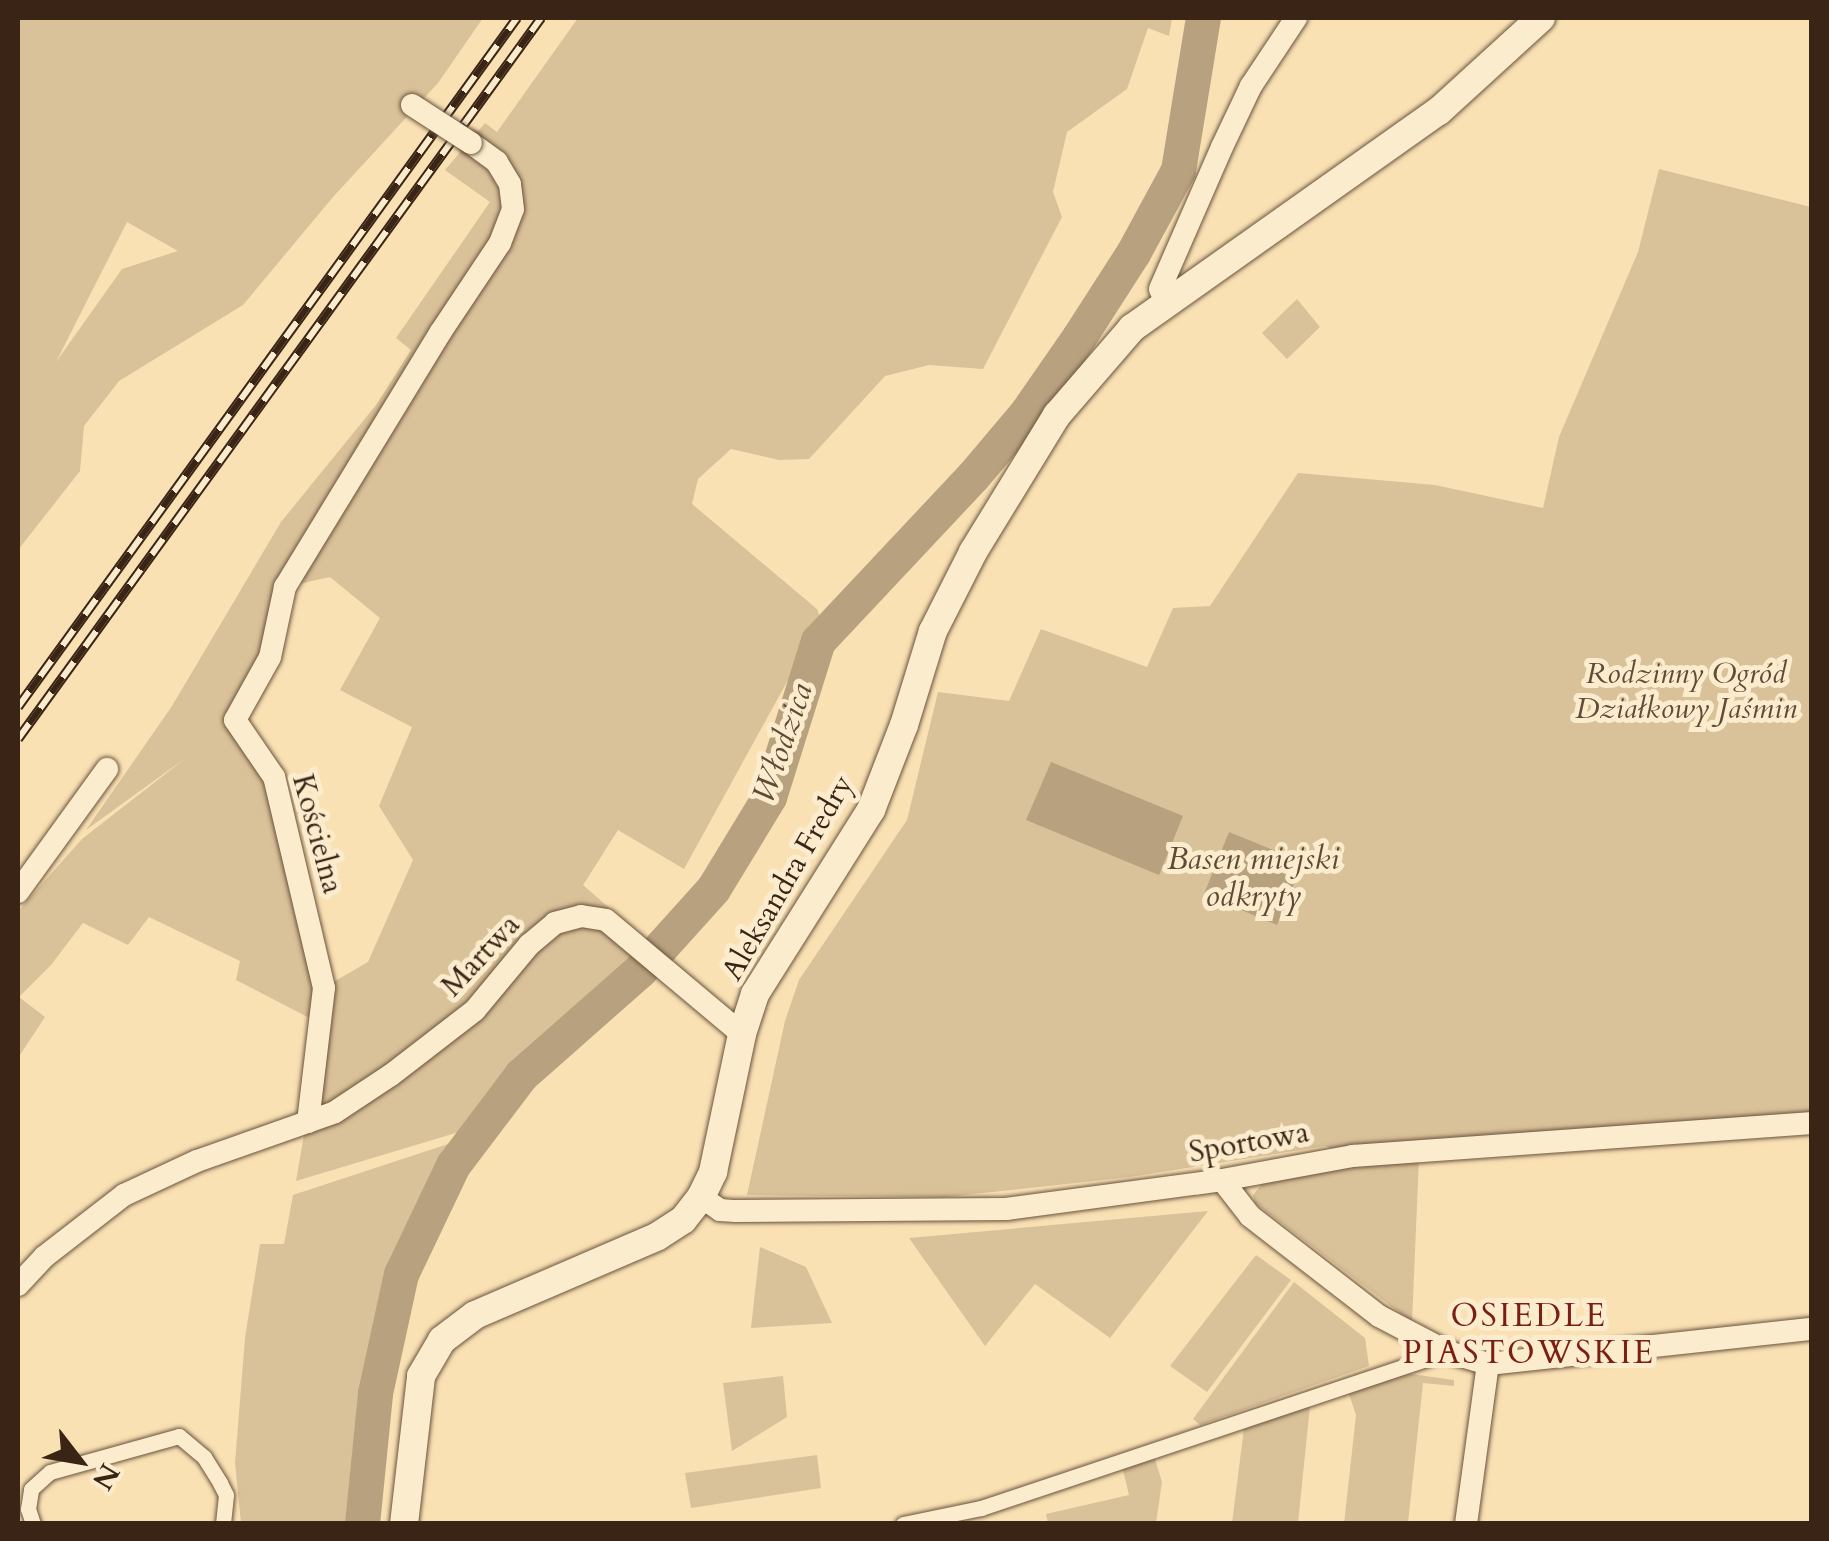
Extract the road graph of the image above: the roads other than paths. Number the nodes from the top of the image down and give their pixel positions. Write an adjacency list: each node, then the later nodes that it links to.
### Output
1 (1296, 18): 4 (street)
2 (1541, 18): 4 (street, Aleksandra Fredry)
3 (412, 105): 8 (street, Kościelna, bridge)
4 (1166, 303): 7 (street, Aleksandra Fredry)
5 (108, 770): 6 (street)
6 (18, 892)
7 (742, 1034): 8 (street, Martwa); 11 (street, Aleksandra Fredry)
8 (308, 1122): 12 (street)
9 (1812, 1122): 10 (street, Sportowa)
10 (1222, 1180): 11 (street, Sportowa); 14 (street)
11 (701, 1196): 18 (street, Aleksandra Fredry)
12 (18, 1285)
13 (1812, 1329): 15 (street)
14 (1448, 1352): 15 (street); 19 (street)
15 (1488, 1364): 20 (street)
16 (33, 1524): 17 (street)
17 (223, 1524)
18 (404, 1524)
19 (903, 1524)
20 (1466, 1524)

